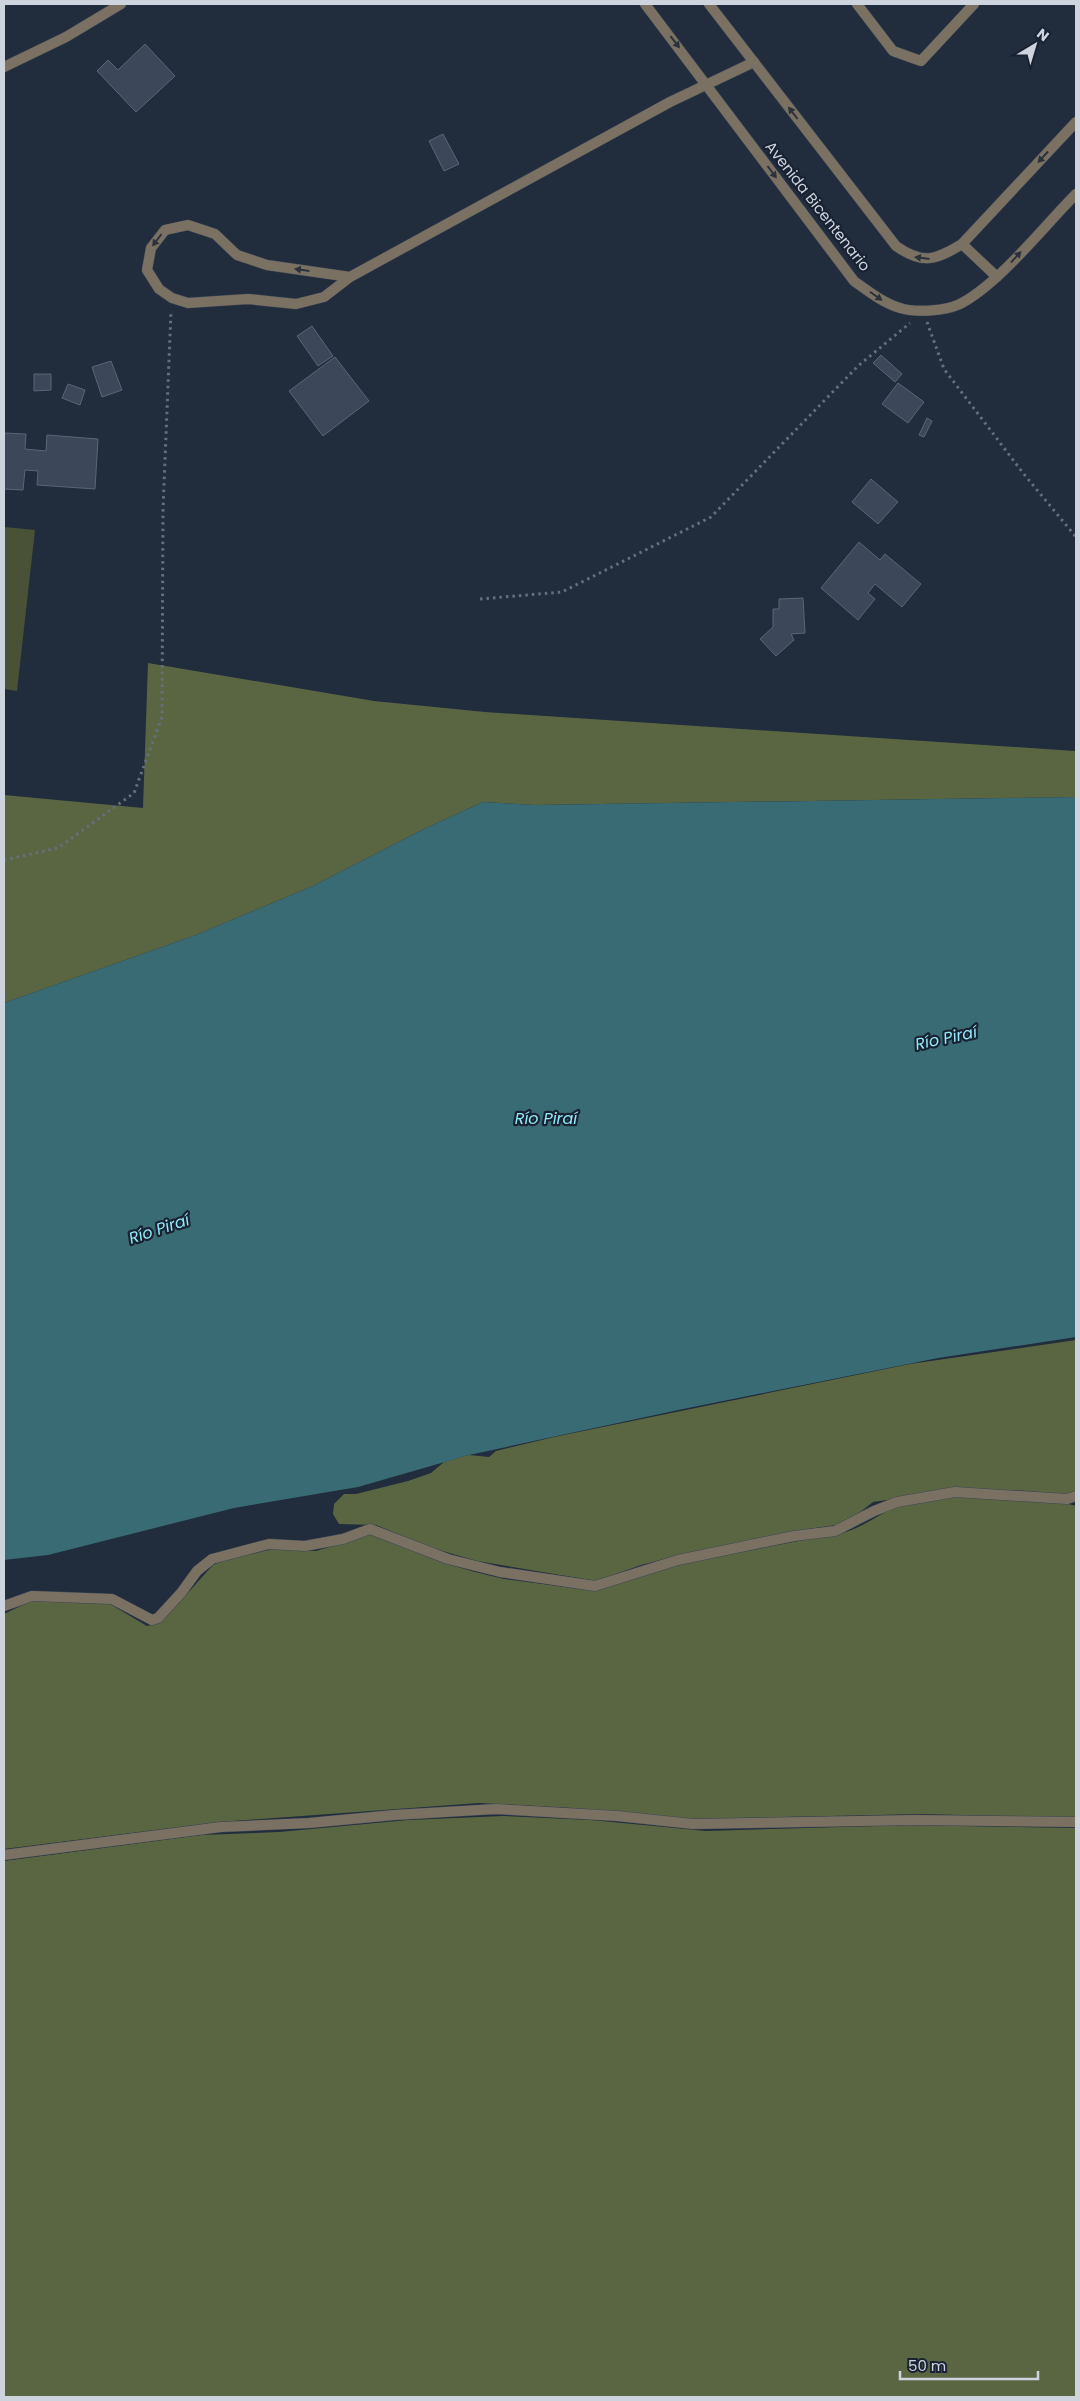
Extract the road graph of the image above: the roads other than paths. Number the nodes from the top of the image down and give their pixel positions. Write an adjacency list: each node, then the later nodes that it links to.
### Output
1 (121, 4): 7 (street)
2 (645, 4): 8 (street, Avenida Bicentenario, one-way to 8)
3 (709, 4): 6 (street)
4 (857, 4): 5 (street)
5 (974, 4)
6 (754, 62): 8 (street); 11 (street, one-way to 6)
7 (4, 68)
8 (706, 83): 12 (street, Avenida Bicentenario, one-way to 12); 13 (street)
9 (1076, 122): 11 (street, one-way to 11)
10 (1076, 194): 12 (street, Avenida Bicentenario, one-way to 10)
11 (962, 244): 12 (street)
12 (997, 277)
13 (350, 278): 13 (street, one-way to 13)
14 (1073, 1499): 15 (street)
15 (4, 1606)
16 (1076, 1822): 17 (street)
17 (4, 1855)

